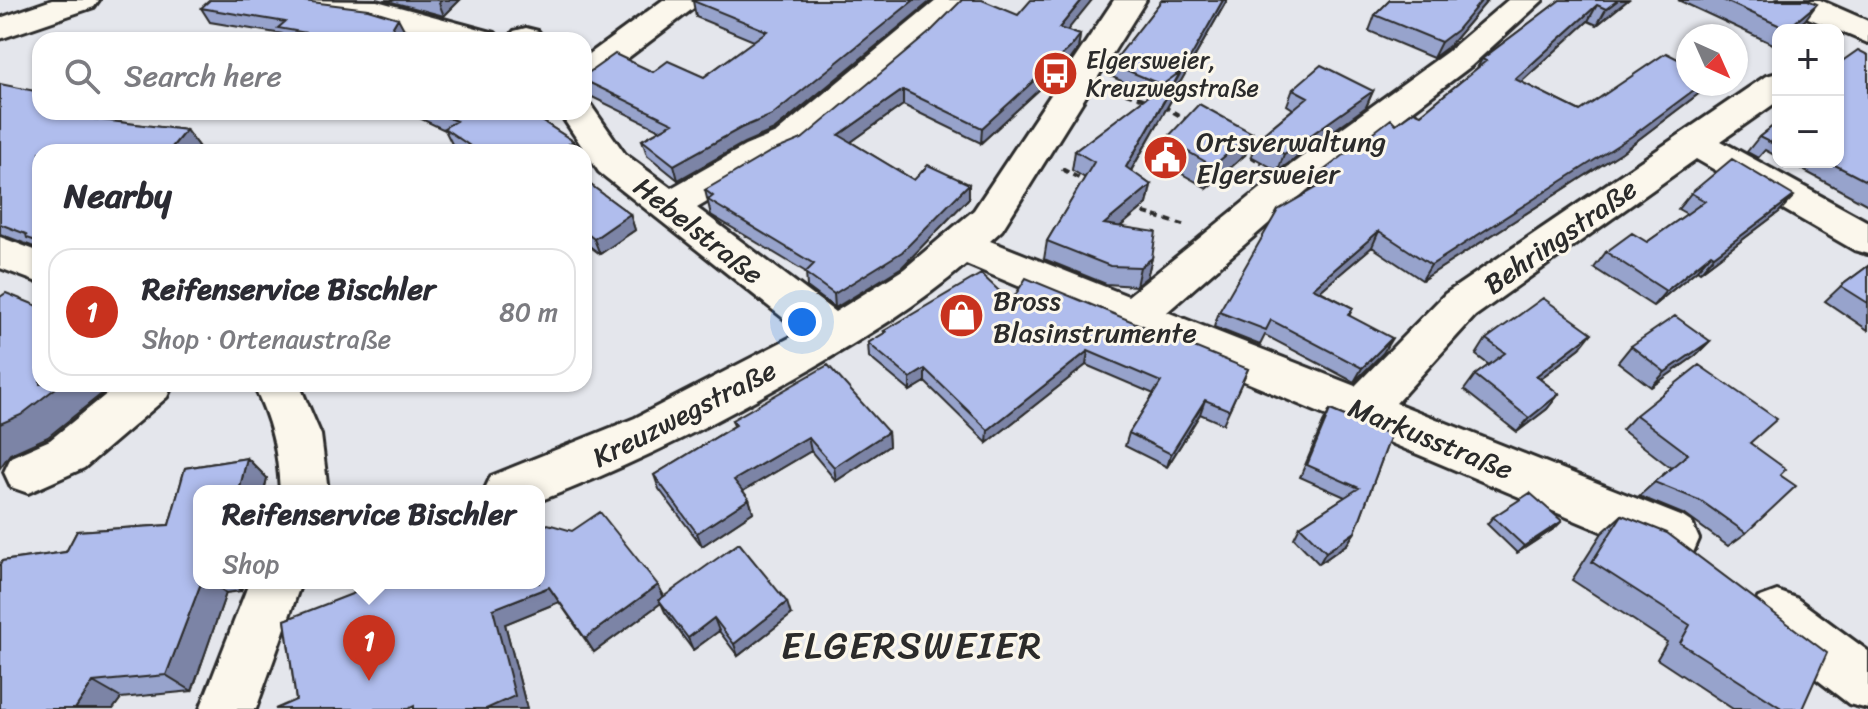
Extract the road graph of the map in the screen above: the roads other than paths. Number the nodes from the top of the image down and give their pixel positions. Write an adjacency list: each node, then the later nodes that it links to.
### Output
1 (83, 0): 8 (street)
2 (299, 0): 9 (street)
3 (684, 0): 11 (street)
4 (956, 0): 15 (street)
5 (1130, 0): 17 (street, Kreuzwegstraße)
6 (1527, 0): 20 (street)
7 (1793, 0): 10 (street)
8 (0, 29)
9 (485, 32)
10 (1858, 32)
11 (592, 68)
12 (1772, 88): 14 (street, Behringstraße)
13 (582, 120): 15 (street, Hebelstraße)
14 (1694, 142): 16 (street); 24 (street, Behringstraße)
15 (670, 206): 21 (street, Hebelstraße)
16 (1868, 240)
17 (962, 246): 20 (street, Markusstraße); 21 (street, Kreuzwegstraße)
18 (0, 252): 19 (street)
19 (32, 265)
20 (1132, 317): 24 (street, Markusstraße)
21 (834, 335): 27 (street, Kreuzwegstraße)
22 (141, 392): 25 (street)
23 (280, 392): 26 (street)
24 (1361, 410): 28 (street, Markusstraße)
25 (28, 472)
26 (304, 485)
27 (524, 485)
28 (1703, 561)
29 (274, 589): 32 (street)
30 (1741, 590): 31 (street)
31 (1868, 685)
32 (245, 706)

